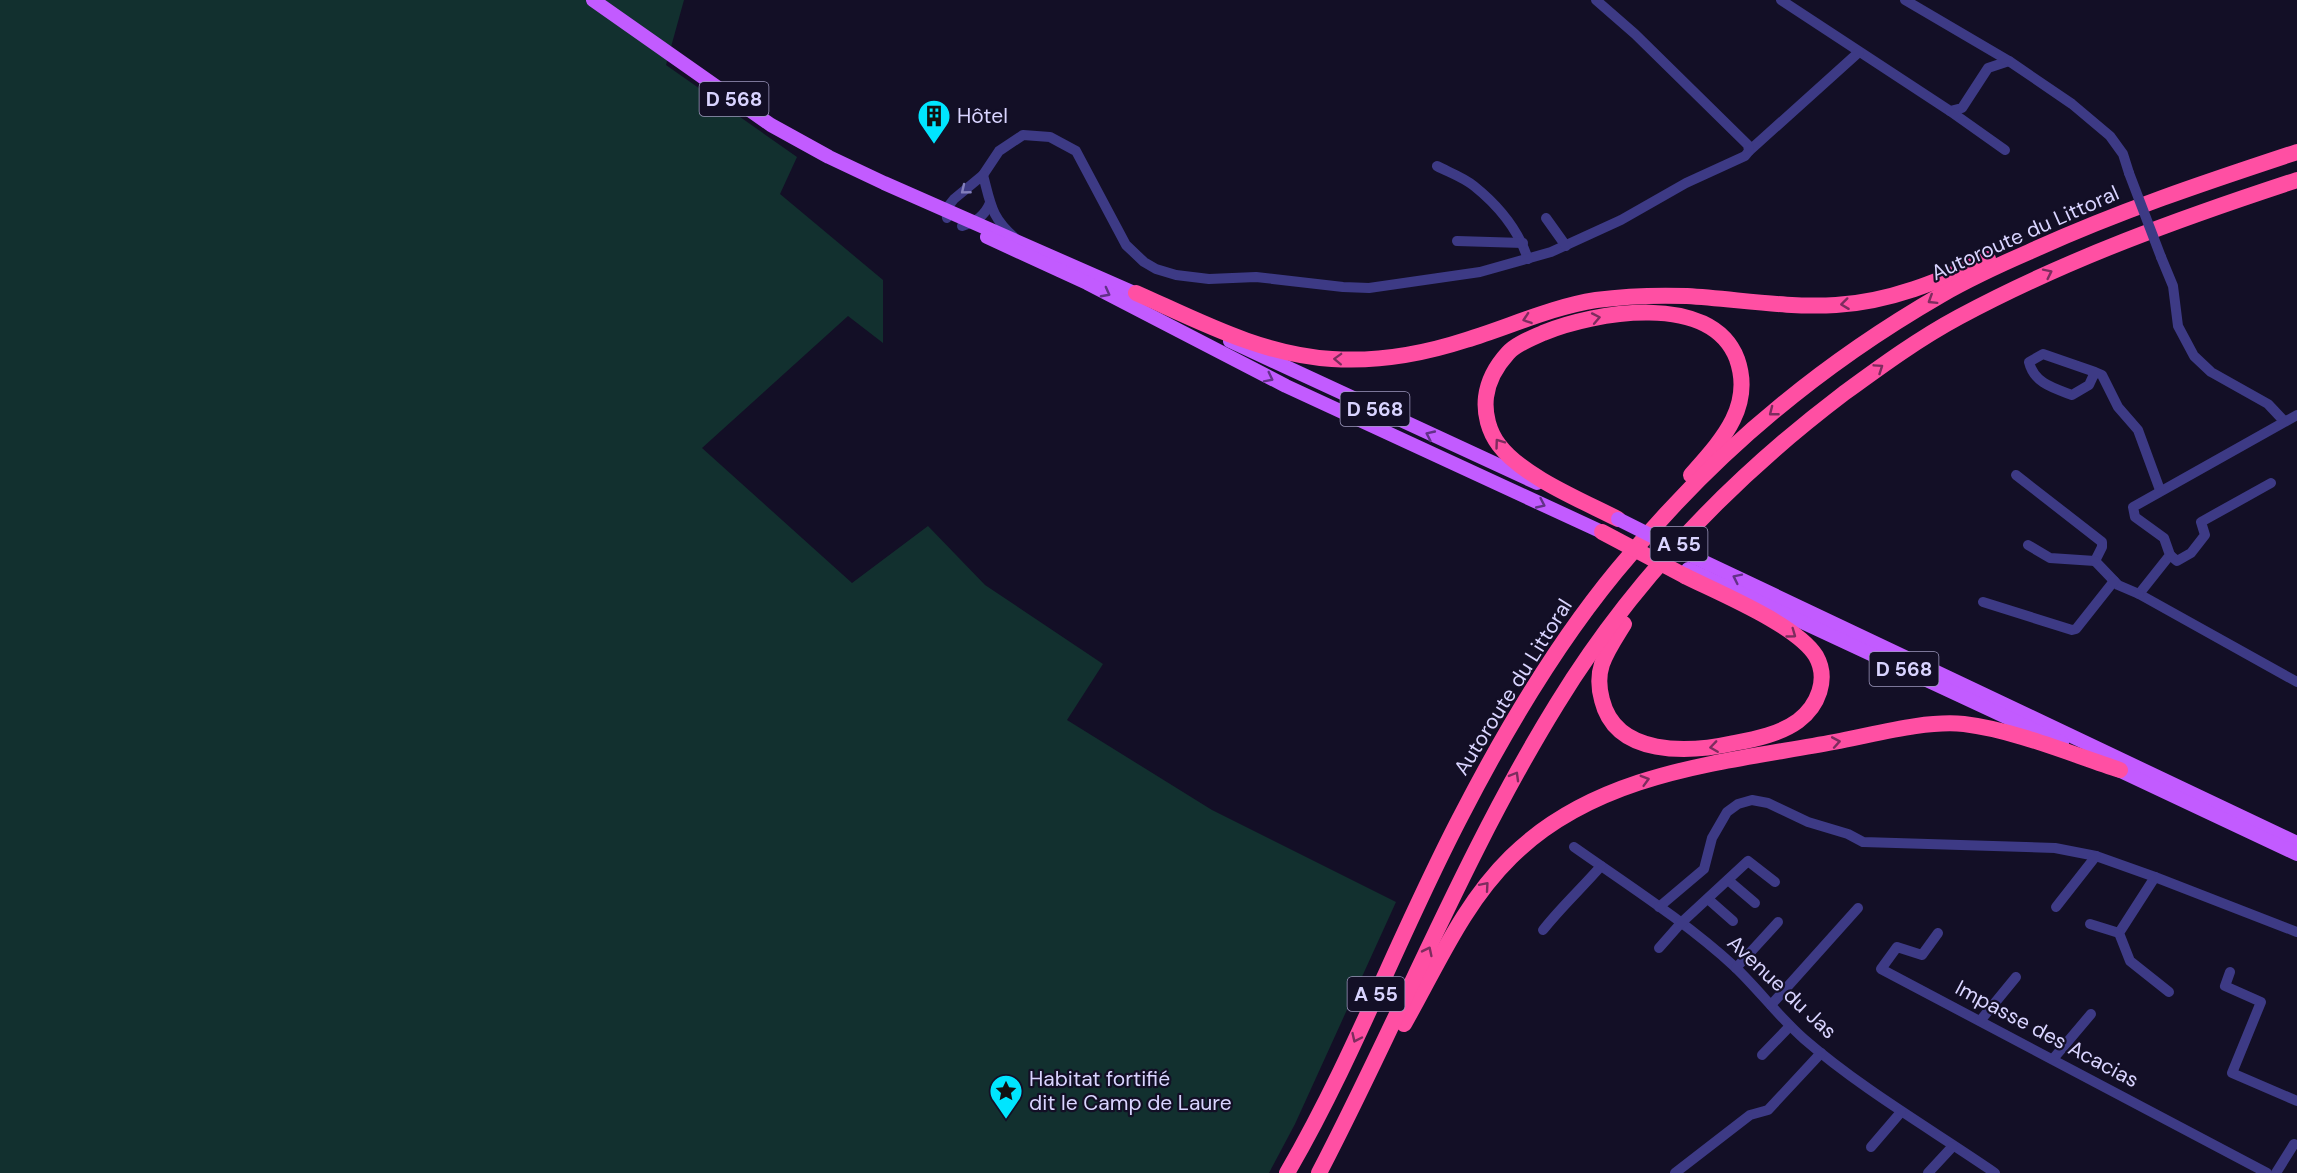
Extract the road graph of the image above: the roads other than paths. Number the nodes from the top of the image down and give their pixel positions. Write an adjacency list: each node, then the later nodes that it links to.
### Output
1 (593, 0): 15 (main road, D 568)
2 (1596, 0): 9 (street)
3 (1781, 0): 5 (street)
4 (1905, 0): 6 (street)
5 (1859, 52): 7 (street); 9 (street)
6 (2009, 61): 7 (street); 27 (street, bridge)
7 (1950, 111): 8 (street)
8 (2005, 150)
9 (1749, 151): 21 (street)
10 (2297, 151): 23 (highway, one-way to 23); 42 (highway, Autoroute du Littoral / A 55, one-way to 42)
11 (1437, 166): 20 (street)
12 (983, 175): 14 (street); 15 (street, one-way to 15); 22 (street)
13 (2297, 180): 25 (highway, A 55, one-way to 13)
14 (990, 203): 17 (street); 18 (street)
15 (946, 214): 17 (main road, D 568)
16 (1546, 218): 21 (street)
17 (968, 224): 18 (main road, D 568); 32 (main road, D 568, one-way to 32)
18 (1018, 240): 23 (main road, D 568)
19 (1457, 241): 20 (street)
20 (1523, 243): 22 (street)
21 (1566, 246): 22 (street)
22 (1528, 259)
23 (1136, 293): 31 (main road, D 568, one-way to 23)
24 (2095, 372): 24 (street); 30 (street)
25 (1856, 385): 36 (highway, one-way to 25); 83 (highway, A 55, one-way to 25)
26 (2297, 415): 27 (street)
27 (2284, 421): 30 (street)
28 (2016, 476): 35 (street)
29 (2271, 483): 34 (street)
30 (2160, 490): 34 (street)
31 (1617, 519): 36 (main road, D 568, bridge); 42 (highway, one-way to 42)
32 (1598, 530): 36 (highway, bridge)
33 (2028, 545): 35 (street)
34 (2170, 555): 38 (street)
35 (2095, 561): 37 (street)
36 (1690, 567): 41 (main road, D 568); 43 (main road, D 568, one-way to 36)
37 (2114, 581): 38 (street); 39 (street)
38 (2139, 594): 40 (street)
39 (1983, 602)
40 (2297, 682)
41 (2120, 770): 45 (main road, D 568); 83 (highway, one-way to 41)
42 (1462, 814): 82 (highway, Autoroute du Littoral / A 55, one-way to 82)
43 (2297, 843)
44 (1574, 847): 47 (street, Avenue du Jas)
45 (2297, 855)
46 (2096, 856): 48 (street); 53 (street); 54 (street)
47 (1601, 866): 53 (street, Avenue du Jas); 60 (street)
48 (2155, 877): 61 (street); 63 (street)
49 (1728, 880): 50 (street); 51 (street); 52 (street)
50 (1775, 882)
51 (1708, 899): 56 (street); 58 (street)
52 (1755, 903)
53 (1659, 907): 58 (street, Avenue du Jas)
54 (2056, 907)
55 (1858, 908): 69 (street)
56 (1733, 921)
57 (1778, 922): 65 (street)
58 (1681, 923): 64 (street); 65 (street, Avenue du Jas)
59 (2090, 924): 63 (street)
60 (1543, 930)
61 (2297, 932)
62 (1938, 933): 71 (street, Impasse des Acacias)
63 (2120, 933): 68 (street)
64 (1659, 948)
65 (1736, 968): 69 (street, Avenue du Jas)
66 (2230, 972): 76 (street)
67 (2016, 977): 71 (street)
68 (2169, 992)
69 (1771, 1005): 72 (street, Avenue du Jas)
70 (2091, 1014): 75 (street)
71 (1980, 1021): 75 (street, Impasse des Acacias)
72 (1790, 1026): 73 (street, Avenue du Jas); 74 (street)
73 (1821, 1053): 77 (street, Avenue du Jas); 84 (street)
74 (1762, 1055)
75 (2053, 1059): 87 (street, Impasse des Acacias)
76 (2297, 1101)
77 (1901, 1112): 79 (street, Avenue du Jas); 80 (street)
78 (2294, 1144): 88 (street)
79 (1953, 1146): 81 (street, Avenue du Jas); 85 (street)
80 (1871, 1147)
81 (1979, 1169): 86 (street, Avenue du Jas)
82 (1287, 1173)
83 (1319, 1173)
84 (1675, 1173)
85 (1928, 1173)
86 (1995, 1173)
87 (2267, 1173)
88 (2276, 1173)

